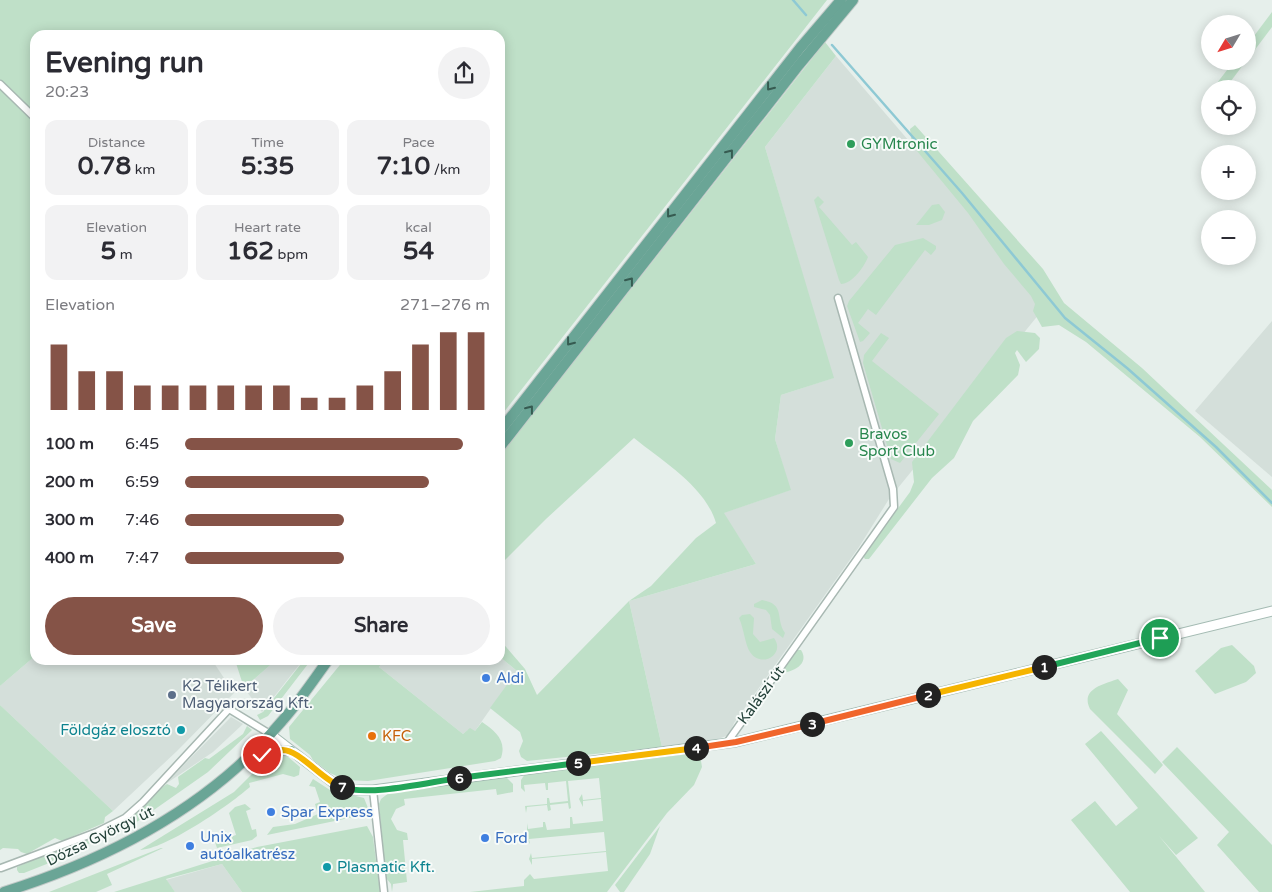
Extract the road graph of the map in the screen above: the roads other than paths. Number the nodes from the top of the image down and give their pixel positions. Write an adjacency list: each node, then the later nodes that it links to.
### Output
1 (841, 0): 6 (main road, one-way to 6)
2 (853, 0): 7 (main road, one-way to 2)
3 (0, 84): 4 (street)
4 (30, 113)
5 (838, 298): 11 (street, Kalászi út)
6 (505, 425)
7 (505, 441)
8 (1272, 611): 11 (main road)
9 (324, 665): 10 (main road, Dózsa György út)
10 (270, 734): 12 (main road); 13 (main road, Dózsa György út); 15 (street)
11 (726, 744): 14 (main road)
12 (291, 752): 13 (main road); 14 (main road)
13 (241, 762): 16 (main road, Dózsa György út)
14 (373, 790): 17 (street)
15 (1, 868)
16 (4, 892)
17 (384, 892)

